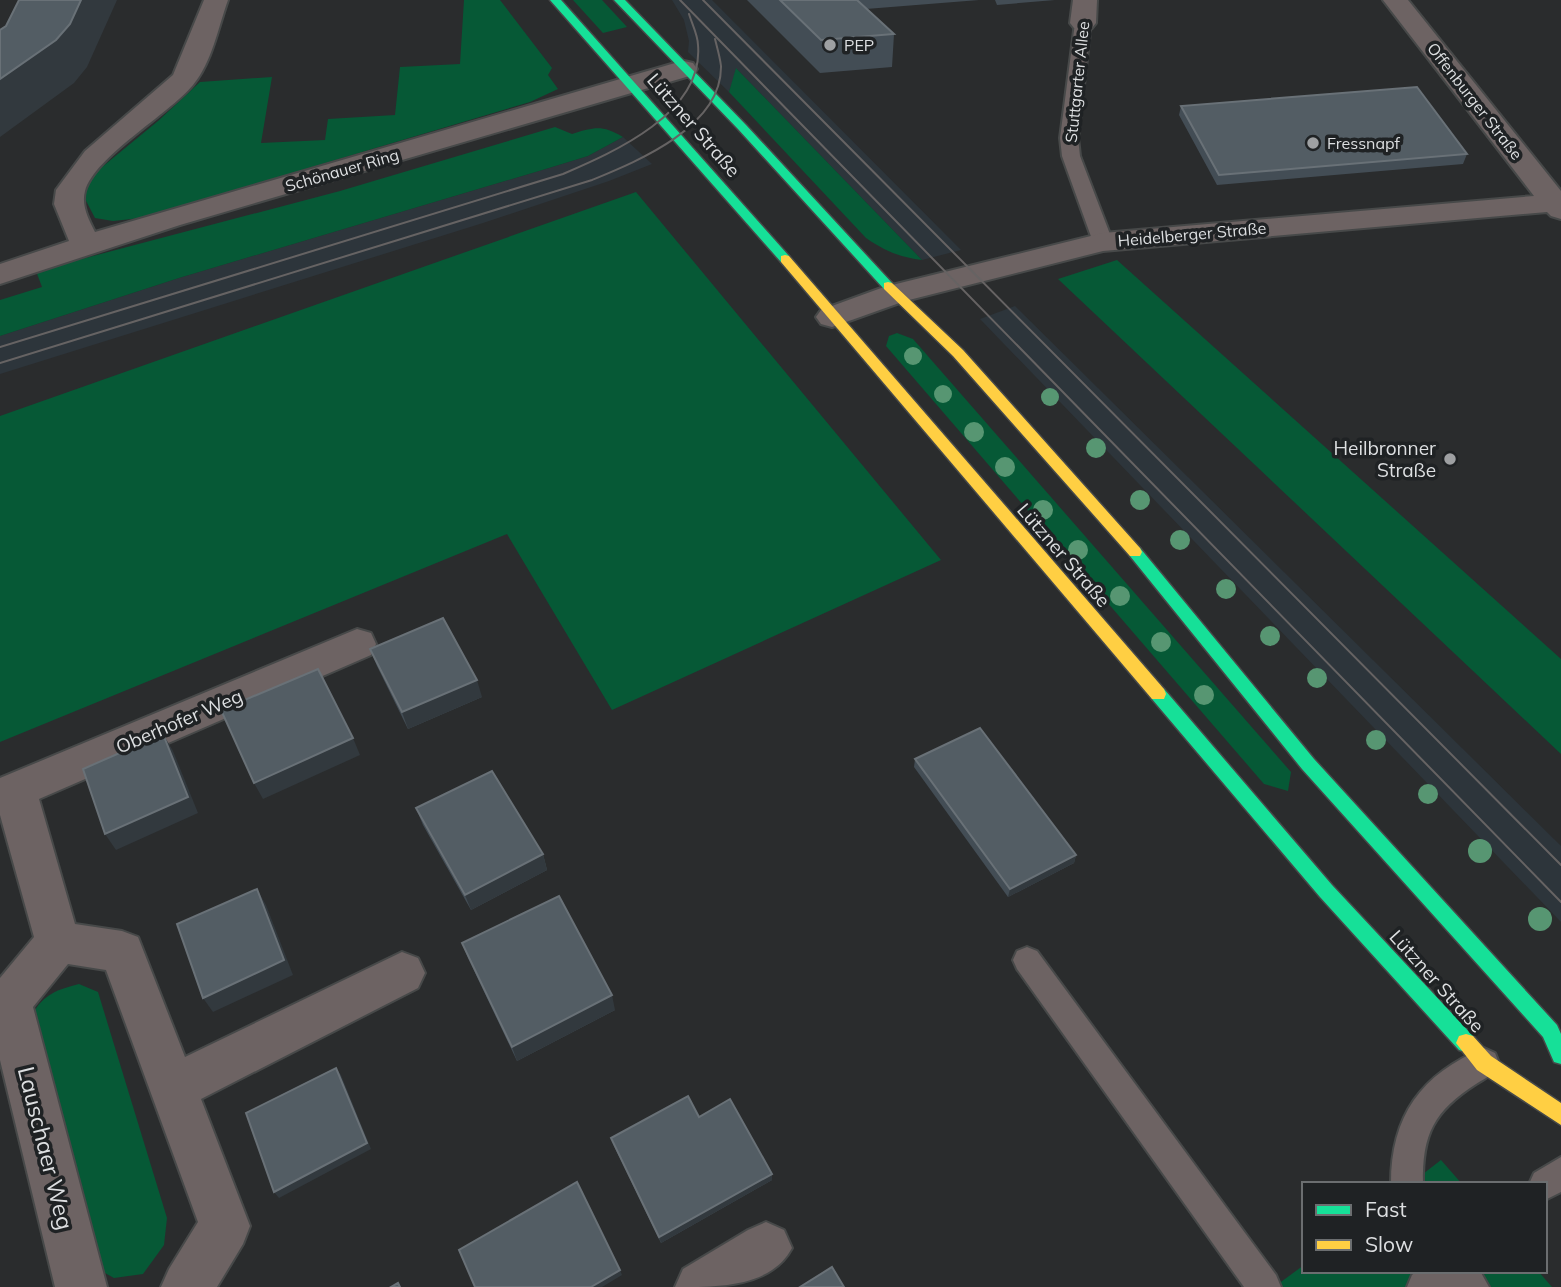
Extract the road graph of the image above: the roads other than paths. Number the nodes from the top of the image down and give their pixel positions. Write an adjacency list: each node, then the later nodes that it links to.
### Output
1 (216, 0): 10 (street)
2 (555, 0): 7 (main road, Lützner Straße)
3 (619, 0): 6 (main road, Lützner Straße)
4 (1395, 0): 8 (street, Offenburger Straße)
5 (1084, 12): 9 (lane, Stuttgarter Allee)
6 (684, 69): 7 (street, Schönauer Ring); 12 (main road, Lützner Straße)
7 (631, 86): 10 (street, Schönauer Ring); 13 (main road, Lützner Straße)
8 (1559, 204): 9 (street, Heidelberger Straße)
9 (1103, 242): 12 (street, Heidelberger Straße)
10 (85, 244): 11 (street, Schönauer Ring)
11 (0, 274)
12 (895, 294): 13 (street, Heidelberger Straße); 19 (main road, Lützner Straße)
13 (832, 317): 20 (main road, Lützner Straße)
14 (357, 644): 15 (street, Oberhofer Weg)
15 (8, 793): 16 (street)
16 (58, 942): 21 (street); 27 (street, Lauschaer Weg)
17 (1027, 960): 30 (lane)
18 (402, 973): 21 (street)
19 (1561, 1055)
20 (1484, 1063): 22 (main road, Lützner Straße); 23 (lane)
21 (173, 1088): 28 (street)
22 (1561, 1115)
23 (1407, 1182)
24 (766, 1248): 29 (street)
25 (1442, 1273): 31 (lane)
26 (1458, 1273): 32 (lane)
27 (81, 1287)
28 (187, 1287)
29 (701, 1287)
30 (1265, 1287)
31 (1424, 1287)
32 (1472, 1287)

